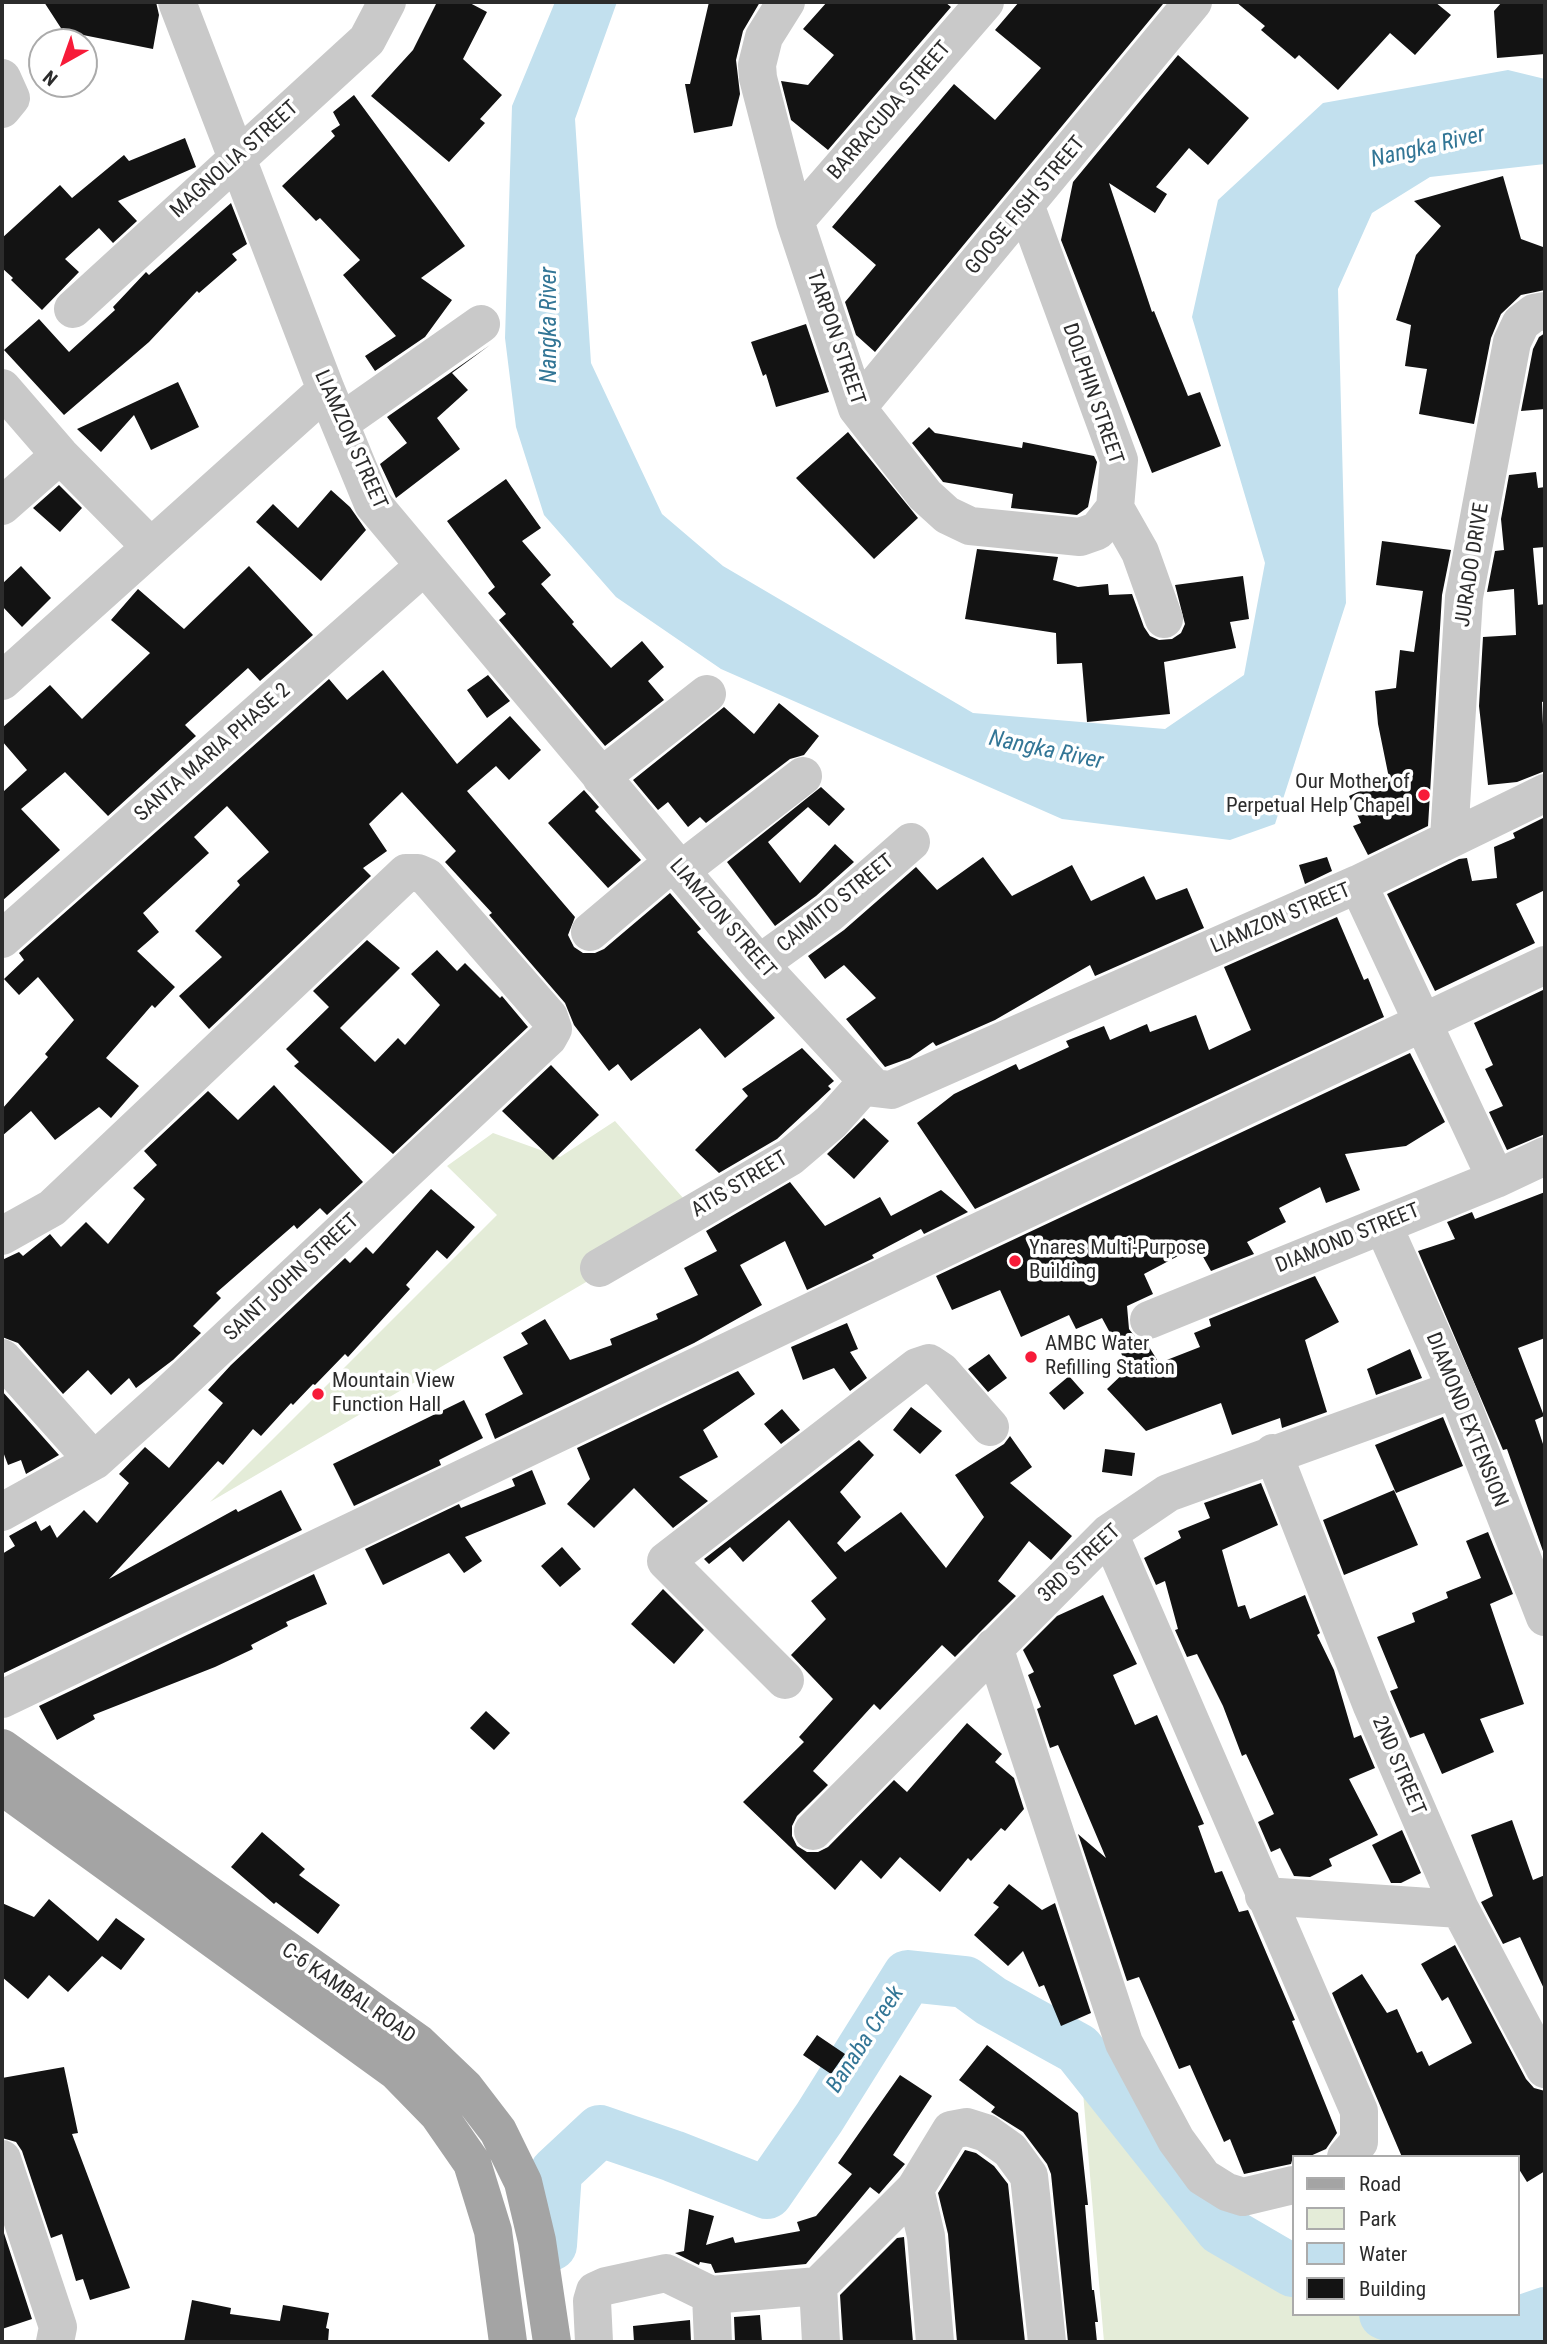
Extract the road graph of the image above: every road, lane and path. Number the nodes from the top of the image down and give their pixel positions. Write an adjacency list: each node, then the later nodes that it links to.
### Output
1 (177, 2): 8 (street, LIAMZON STREET)
2 (387, 2): 8 (street, MAGNOLIA STREET)
3 (786, 2): 10 (street, TARPON STREET)
4 (985, 2): 10 (street, BARRACUDA STREET)
5 (1193, 2): 9 (street, GOOSE FISH STREET)
6 (2, 78): 7 (street)
7 (2, 109)
8 (236, 158): 11 (street, MAGNOLIA STREET); 15 (street, LIAMZON STREET)
9 (1026, 207): 16 (street, GOOSE FISH STREET); 19 (street, DOLPHIN STREET)
10 (795, 221): 16 (street, TARPON STREET)
11 (73, 309)
12 (1545, 311): 28 (street, JURADO DRIVE)
13 (481, 324): 15 (street)
14 (2, 388): 17 (street)
15 (333, 407): 20 (street); 21 (street, LIAMZON STREET)
16 (857, 408): 19 (street, TARPON STREET)
17 (60, 455): 18 (street); 20 (street)
18 (2, 506)
19 (1115, 508): 22 (street)
20 (149, 545): 23 (street)
21 (423, 567): 26 (street, LIAMZON STREET); 33 (street, SANTA MARIA PHASE 2)
22 (1164, 619)
23 (2, 681)
24 (707, 694): 26 (street)
25 (803, 776): 30 (street)
26 (601, 777): 30 (street, LIAMZON STREET)
27 (1545, 793): 28 (street)
28 (1449, 838): 31 (street)
29 (911, 842): 34 (street, CAIMITO STREET)
30 (677, 867): 32 (street); 34 (street, LIAMZON STREET)
31 (1358, 884): 36 (street, LIAMZON STREET); 37 (street, LIAMZON STREET)
32 (590, 932)
33 (2, 939)
34 (759, 964): 37 (street, LIAMZON STREET)
35 (1545, 965): 36 (street)
36 (1425, 1023): 39 (street, LIAMZON STREET); 54 (street)
37 (866, 1083): 42 (street, ATIS STREET)
38 (1545, 1156): 39 (street, DIAMOND STREET)
39 (1496, 1179): 40 (street, DIAMOND STREET)
40 (1383, 1225): 43 (street, DIAMOND STREET); 45 (street, DIAMOND EXTENSION)
41 (2, 1236): 48 (street, SAINT JOHN STREET)
42 (599, 1268)
43 (1149, 1320)
44 (2, 1357): 48 (street)
45 (1456, 1389): 47 (street, 3RD STREET); 51 (street, DIAMOND EXTENSION)
46 (990, 1427): 53 (street)
47 (1273, 1453): 50 (street, 3RD STREET); 59 (street, 2ND STREET)
48 (94, 1461): 49 (street, SAINT JOHN STREET)
49 (2, 1512)
50 (1109, 1533): 52 (street, 3RD STREET); 58 (street)
51 (1545, 1617)
52 (993, 1647): 57 (street, 3RD STREET); 63 (street)
53 (785, 1679)
54 (2, 1699)
55 (2, 1748): 69 (main road, C-6 KAMBAL ROAD)
56 (2, 1786): 68 (main road, C-6 KAMBAL ROAD)
57 (813, 1831)
58 (1264, 1896): 59 (street); 61 (street)
59 (1460, 1909): 60 (street, 2ND STREET)
60 (1545, 2068)
61 (1348, 2155)
62 (2, 2159): 67 (street)
63 (1292, 2185)
64 (915, 2189): 65 (street); 73 (street); 74 (street)
65 (818, 2286): 66 (street); 72 (street)
66 (711, 2295): 70 (street); 71 (street)
67 (55, 2342)
68 (508, 2342)
69 (552, 2342)
70 (594, 2342)
71 (713, 2342)
72 (821, 2342)
73 (935, 2342)
74 (1046, 2342)

